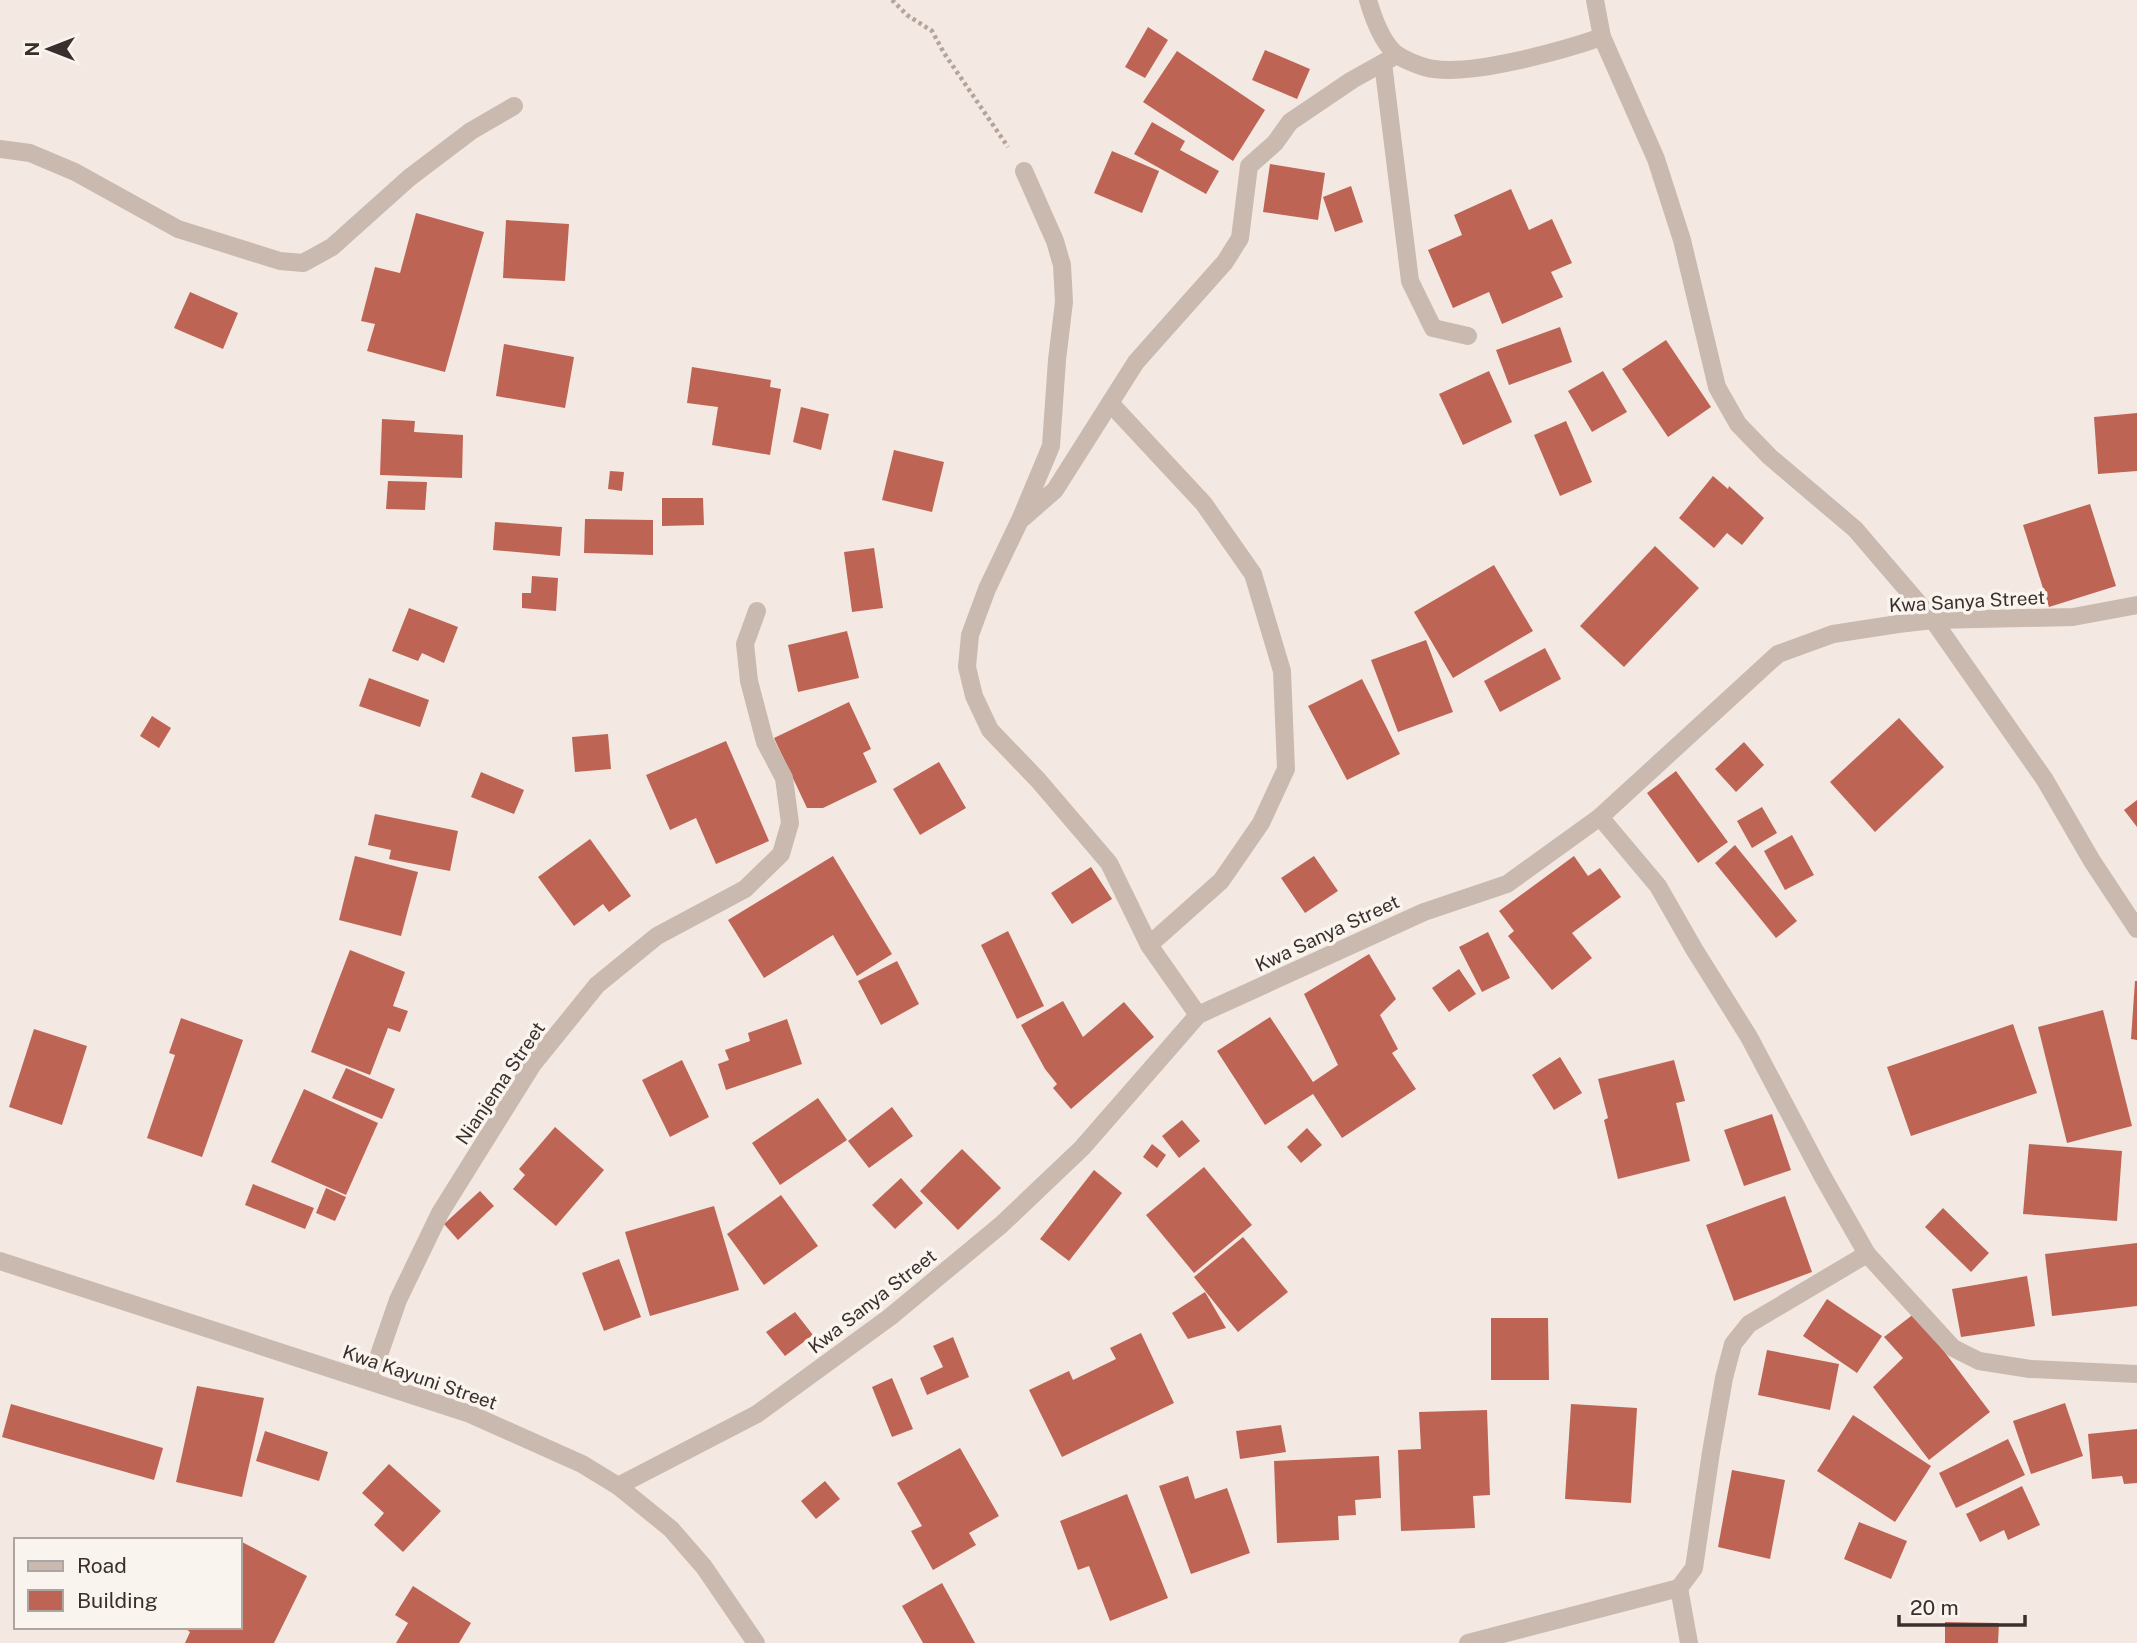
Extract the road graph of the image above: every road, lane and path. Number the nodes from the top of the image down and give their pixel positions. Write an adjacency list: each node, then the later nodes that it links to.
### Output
1 (892, 0): 8 (path)
2 (1368, 0): 5 (street)
3 (1595, 0): 4 (street)
4 (1602, 37): 5 (street); 14 (street)
5 (1390, 59): 9 (street); 10 (street)
6 (514, 106): 7 (street)
7 (0, 149)
8 (1024, 171): 11 (street)
9 (1468, 336)
10 (1110, 403): 11 (street); 17 (street)
11 (1020, 520): 17 (street)
12 (2137, 605): 14 (street, Kwa Sanya Street)
13 (757, 611): 22 (street, Nianjema Street)
14 (1933, 620): 15 (street, Kwa Sanya Street); 16 (street)
15 (1600, 817): 18 (street, Kwa Sanya Street); 19 (street)
16 (2137, 929)
17 (1149, 945): 18 (street)
18 (1198, 1015): 23 (street, Kwa Sanya Street)
19 (1867, 1254): 21 (street); 24 (street)
20 (0, 1261): 22 (street, Kwa Kayuni Street)
21 (2137, 1374)
22 (370, 1381): 23 (street, Kwa Kayuni Street)
23 (618, 1486): 25 (street, Kwa Kayuni Street)
24 (1679, 1588): 26 (street); 27 (street)
25 (756, 1643)
26 (1468, 1643)
27 (1689, 1643)

